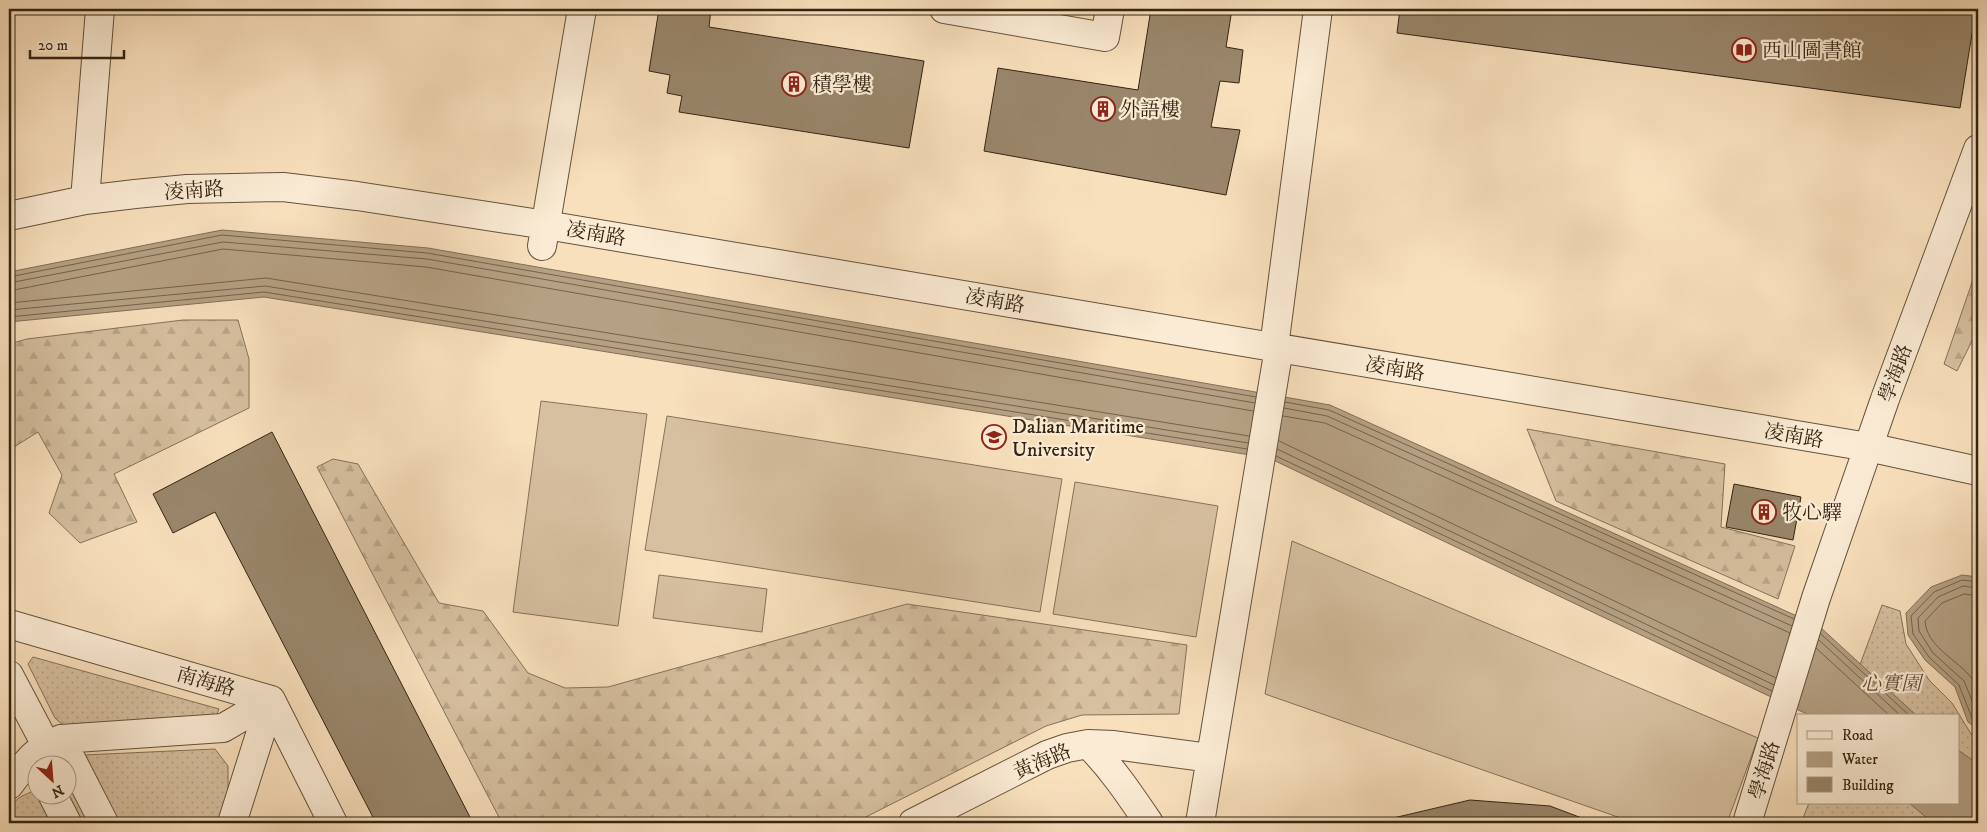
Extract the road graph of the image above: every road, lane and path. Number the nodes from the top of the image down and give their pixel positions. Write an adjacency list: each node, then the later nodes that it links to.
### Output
1 (100, 9): 7 (street)
2 (582, 9): 9 (street)
3 (944, 9): 4 (street)
4 (1110, 9)
5 (1318, 9): 10 (street)
6 (1978, 149): 11 (street, 學海路)
7 (85, 200): 8 (street, 凌南路); 9 (street, 凌南路)
8 (9, 216)
9 (544, 235): 10 (street, 凌南路)
10 (1276, 348): 11 (street, 凌南路); 18 (street)
11 (1868, 447): 12 (street, 凌南路); 28 (street, 學海路)
12 (1978, 471)
13 (9, 624): 15 (street, 南海路)
14 (9, 675): 17 (street)
15 (271, 700): 17 (street); 23 (street); 24 (street)
16 (1088, 744): 18 (street, 黃海路); 25 (street, 黃海路); 26 (street)
17 (44, 751): 19 (street); 22 (street)
18 (1210, 758): 27 (street)
19 (9, 785)
20 (57, 804): 21 (street)
21 (67, 823)
22 (104, 823)
23 (232, 823)
24 (333, 823)
25 (914, 823)
26 (1149, 823)
27 (1200, 823)
28 (1747, 823)

